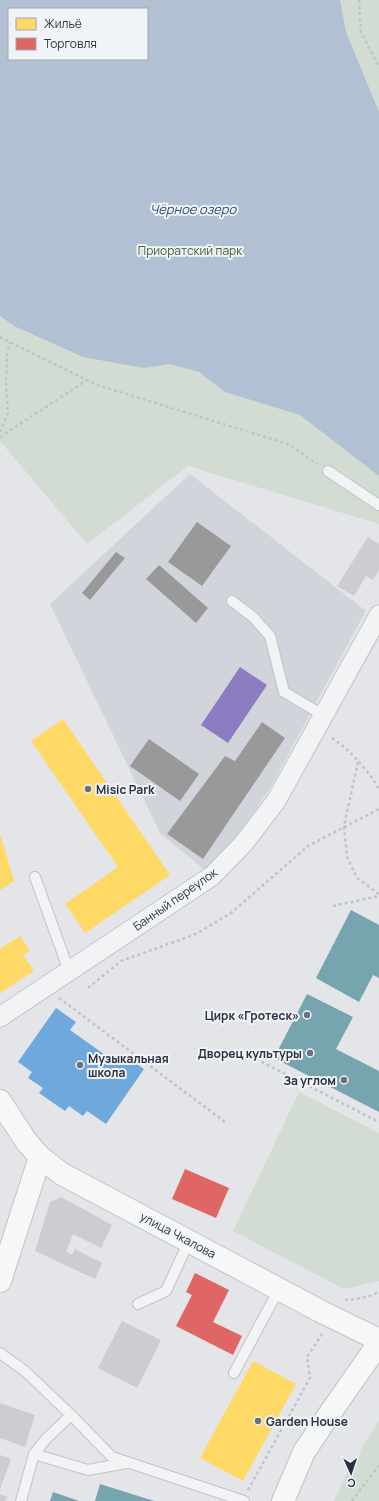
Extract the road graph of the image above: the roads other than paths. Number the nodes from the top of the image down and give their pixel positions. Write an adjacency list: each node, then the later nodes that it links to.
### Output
1 (328, 471): 2 (lane)
2 (379, 506)
3 (232, 601): 5 (lane)
4 (379, 615): 5 (street, Банный переулок)
5 (324, 715): 7 (street, Банный переулок)
6 (35, 877): 7 (lane)
7 (69, 970): 8 (street, Банный переулок)
8 (0, 1017)
9 (0, 1101): 10 (main road, улица Чкалова)
10 (40, 1157): 11 (main road, улица Чкалова); 12 (main road)
11 (190, 1241): 13 (main road, улица Чкалова); 14 (lane)
12 (0, 1281)
13 (279, 1289): 15 (main road, улица Чкалова); 18 (lane)
14 (138, 1304)
15 (379, 1340)
16 (379, 1343): 24 (main road)
17 (0, 1353): 19 (lane)
18 (234, 1372)
19 (71, 1414): 20 (lane); 21 (lane)
20 (34, 1454): 21 (lane); 22 (lane)
21 (127, 1463): 23 (lane)
22 (21, 1501)
23 (244, 1501)
24 (283, 1501)

